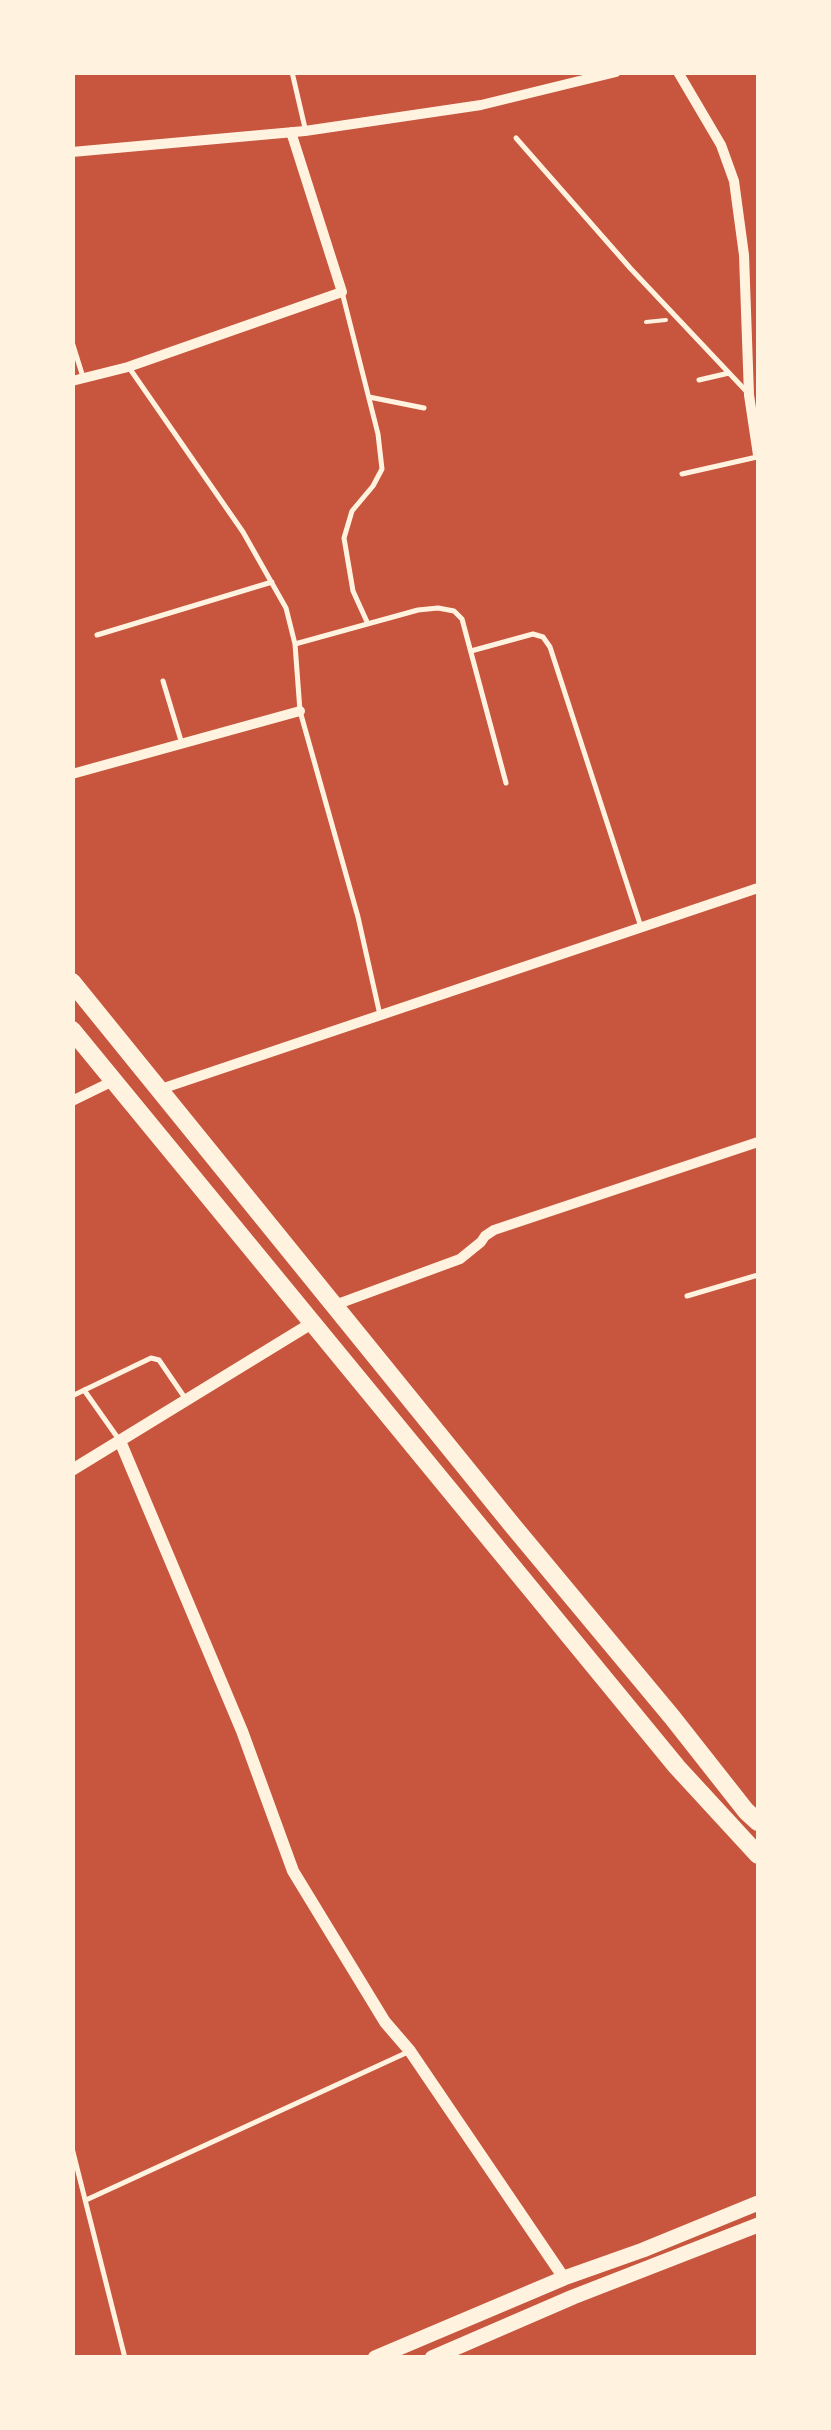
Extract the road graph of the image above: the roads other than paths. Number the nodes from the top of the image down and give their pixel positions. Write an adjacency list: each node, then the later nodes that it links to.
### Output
1 (292, 72): 4 (lane)
2 (616, 72): 4 (street)
3 (678, 72): 14 (street)
4 (305, 131): 5 (street)
5 (291, 132): 7 (street); 8 (street)
6 (516, 138): 11 (lane)
7 (72, 152)
8 (342, 292): 10 (street); 15 (lane)
9 (72, 342): 12 (lane)
10 (128, 367): 12 (street); 19 (lane)
11 (729, 373): 13 (lane); 14 (lane)
12 (78, 380)
13 (699, 380)
14 (749, 394): 17 (street)
15 (369, 397): 16 (lane); 20 (lane)
16 (424, 408)
17 (758, 456): 18 (lane)
18 (682, 474)
19 (272, 582): 21 (lane); 22 (lane)
20 (368, 624): 22 (lane); 23 (lane)
21 (97, 635)
22 (295, 644): 25 (lane)
23 (471, 651): 28 (lane); 30 (lane)
24 (164, 681): 26 (lane)
25 (300, 712): 26 (street); 32 (lane)
26 (182, 744): 27 (street)
27 (72, 774)
28 (506, 783)
29 (758, 888): 30 (street)
30 (642, 927): 32 (street)
31 (72, 982): 35 (highway)
32 (380, 1015): 35 (street)
33 (72, 1030): 34 (highway)
34 (113, 1081): 36 (street); 41 (highway)
35 (158, 1090): 40 (highway)
36 (72, 1101)
37 (758, 1142): 40 (street)
38 (758, 1275): 39 (lane)
39 (687, 1296)
40 (335, 1305): 41 (highway); 47 (highway)
41 (312, 1322): 44 (street); 48 (highway)
42 (84, 1390): 43 (lane); 44 (lane); 45 (lane)
43 (72, 1396)
44 (187, 1401): 45 (street)
45 (120, 1441): 46 (street); 49 (street)
46 (72, 1470)
47 (758, 1822)
48 (758, 1855)
49 (410, 2051): 51 (lane); 54 (street)
50 (72, 2148): 51 (lane)
51 (86, 2200): 56 (lane)
52 (758, 2203): 54 (main road)
53 (758, 2225): 55 (main road)
54 (564, 2278): 55 (main road); 57 (main road)
55 (573, 2297): 58 (main road)
56 (125, 2358)
57 (376, 2358)
58 (432, 2358)

